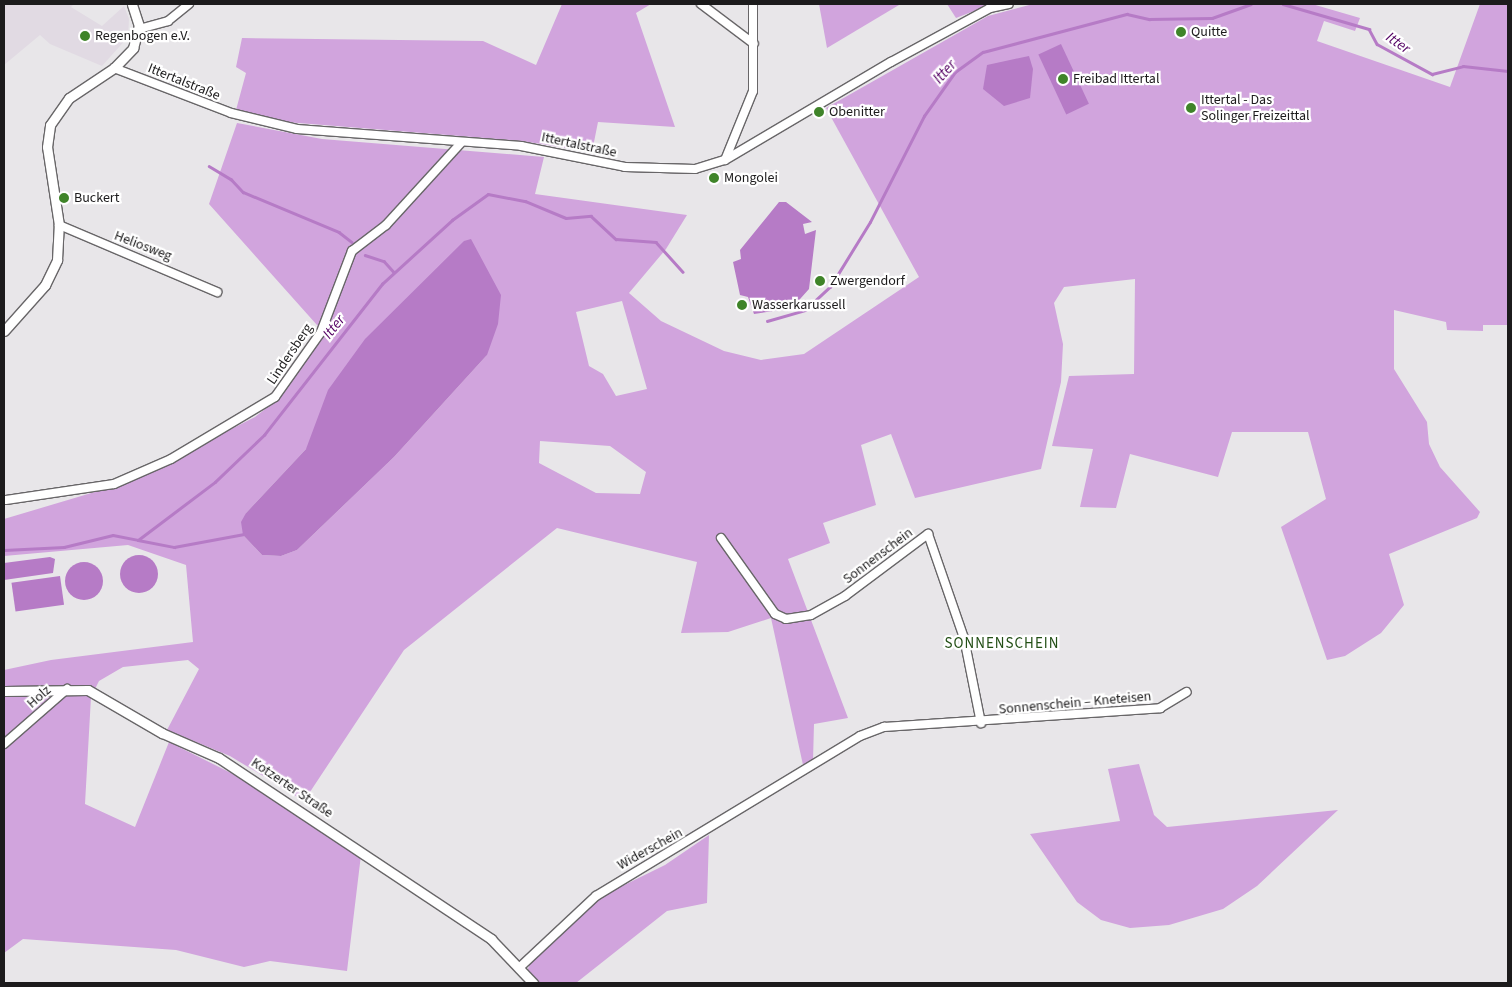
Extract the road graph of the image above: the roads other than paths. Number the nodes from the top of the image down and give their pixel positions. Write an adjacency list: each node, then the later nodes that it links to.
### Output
1 (132, 4): 6 (street)
2 (189, 4): 6 (street)
3 (701, 4): 7 (street)
4 (753, 4): 7 (street)
5 (1009, 4): 10 (street, Ittertalstraße)
6 (139, 29): 8 (street)
7 (754, 44): 10 (street)
8 (114, 68): 9 (street, Ittertalstraße); 11 (street)
9 (461, 143): 10 (street, Ittertalstraße); 14 (street, Lindersberg)
10 (725, 160)
11 (59, 226): 12 (street, Heliosweg); 13 (street)
12 (217, 292)
13 (4, 331)
14 (6, 500)
15 (721, 538): 19 (street, Sonnenschein)
16 (69, 688): 17 (street, Kotzerter Straße); 20 (street, Holz); 22 (street, Kotzerter Straße)
17 (4, 691)
18 (1187, 692): 19 (street, Sonnenschein – Kneteisen)
19 (982, 723): 21 (street, Sonnenschein – Kneteisen)
20 (4, 744)
21 (805, 769): 22 (street, Widerschein)
22 (520, 967): 23 (street, Kotzerter Straße)
23 (532, 983)

